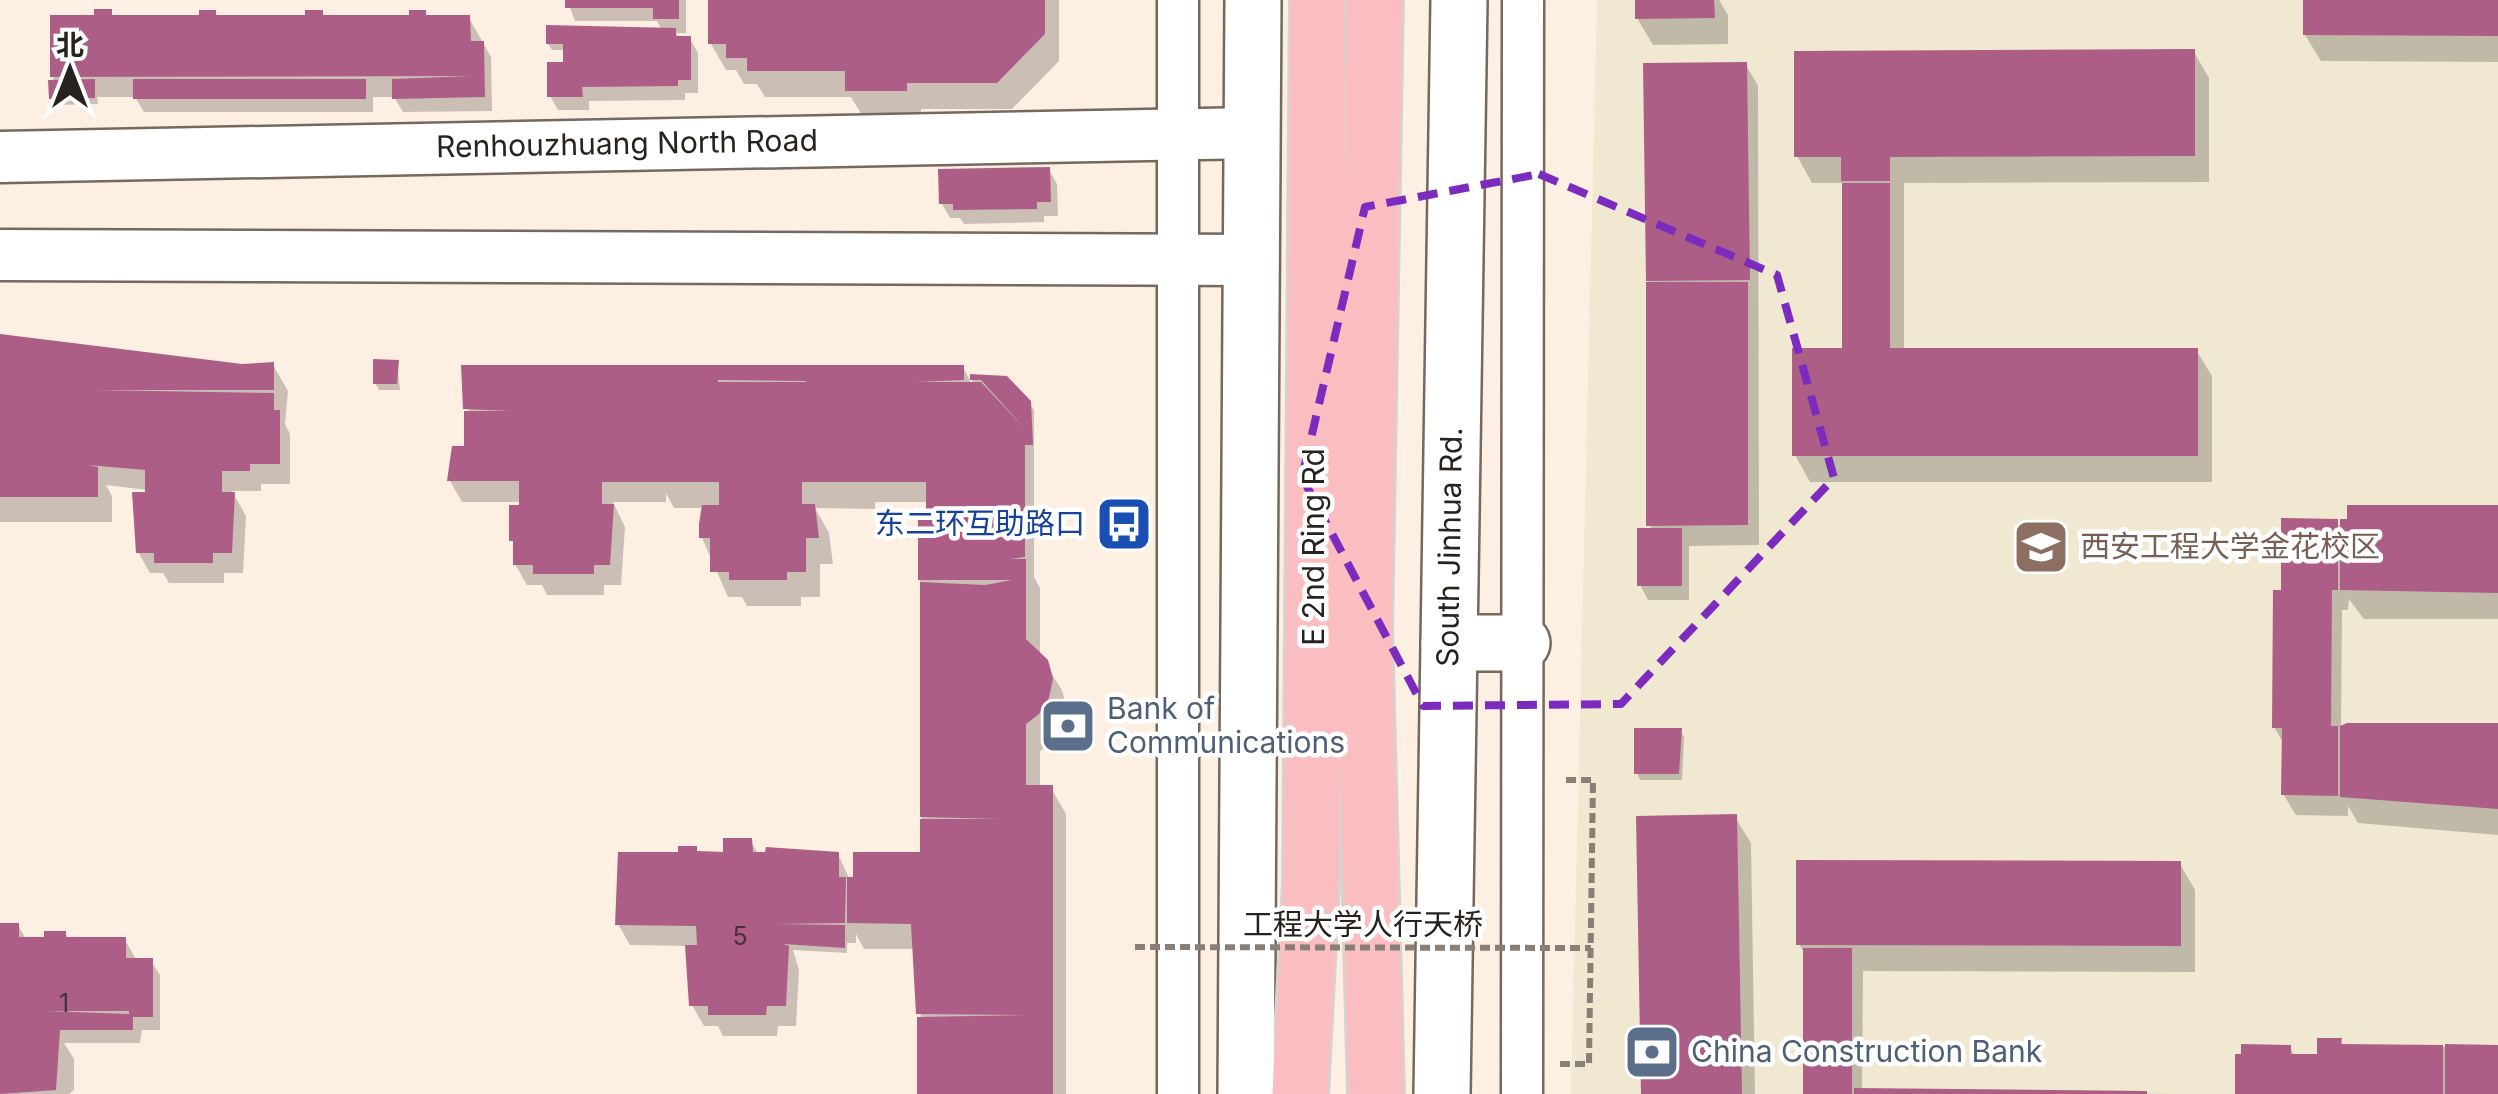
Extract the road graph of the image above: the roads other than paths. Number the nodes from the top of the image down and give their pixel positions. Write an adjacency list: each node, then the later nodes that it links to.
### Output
1 (1178, 0): 8 (street)
2 (1253, 0): 7 (main road)
3 (1318, 0): 13 (highway, E 2nd Ring Rd)
4 (1375, 0): 13 (highway, E 2nd Ring Rd)
5 (1459, 0): 14 (main road, South Jinhua Rd.)
6 (1523, 0): 15 (street)
7 (1253, 133): 8 (street, Renhouzhuang North Road); 12 (main road)
8 (1178, 134): 9 (street, Renhouzhuang North Road); 11 (street)
9 (0, 156)
10 (0, 255): 11 (street)
11 (1178, 260): 12 (street); 16 (street)
12 (1252, 260): 17 (main road)
13 (1339, 624): 18 (highway, E 2nd Ring Rd); 19 (highway, E 2nd Ring Rd)
14 (1449, 643): 15 (main road); 20 (main road, South Jinhua Rd.)
15 (1522, 643): 21 (street)
16 (1178, 1094)
17 (1246, 1094)
18 (1300, 1094)
19 (1376, 1094)
20 (1442, 1094)
21 (1522, 1094)

